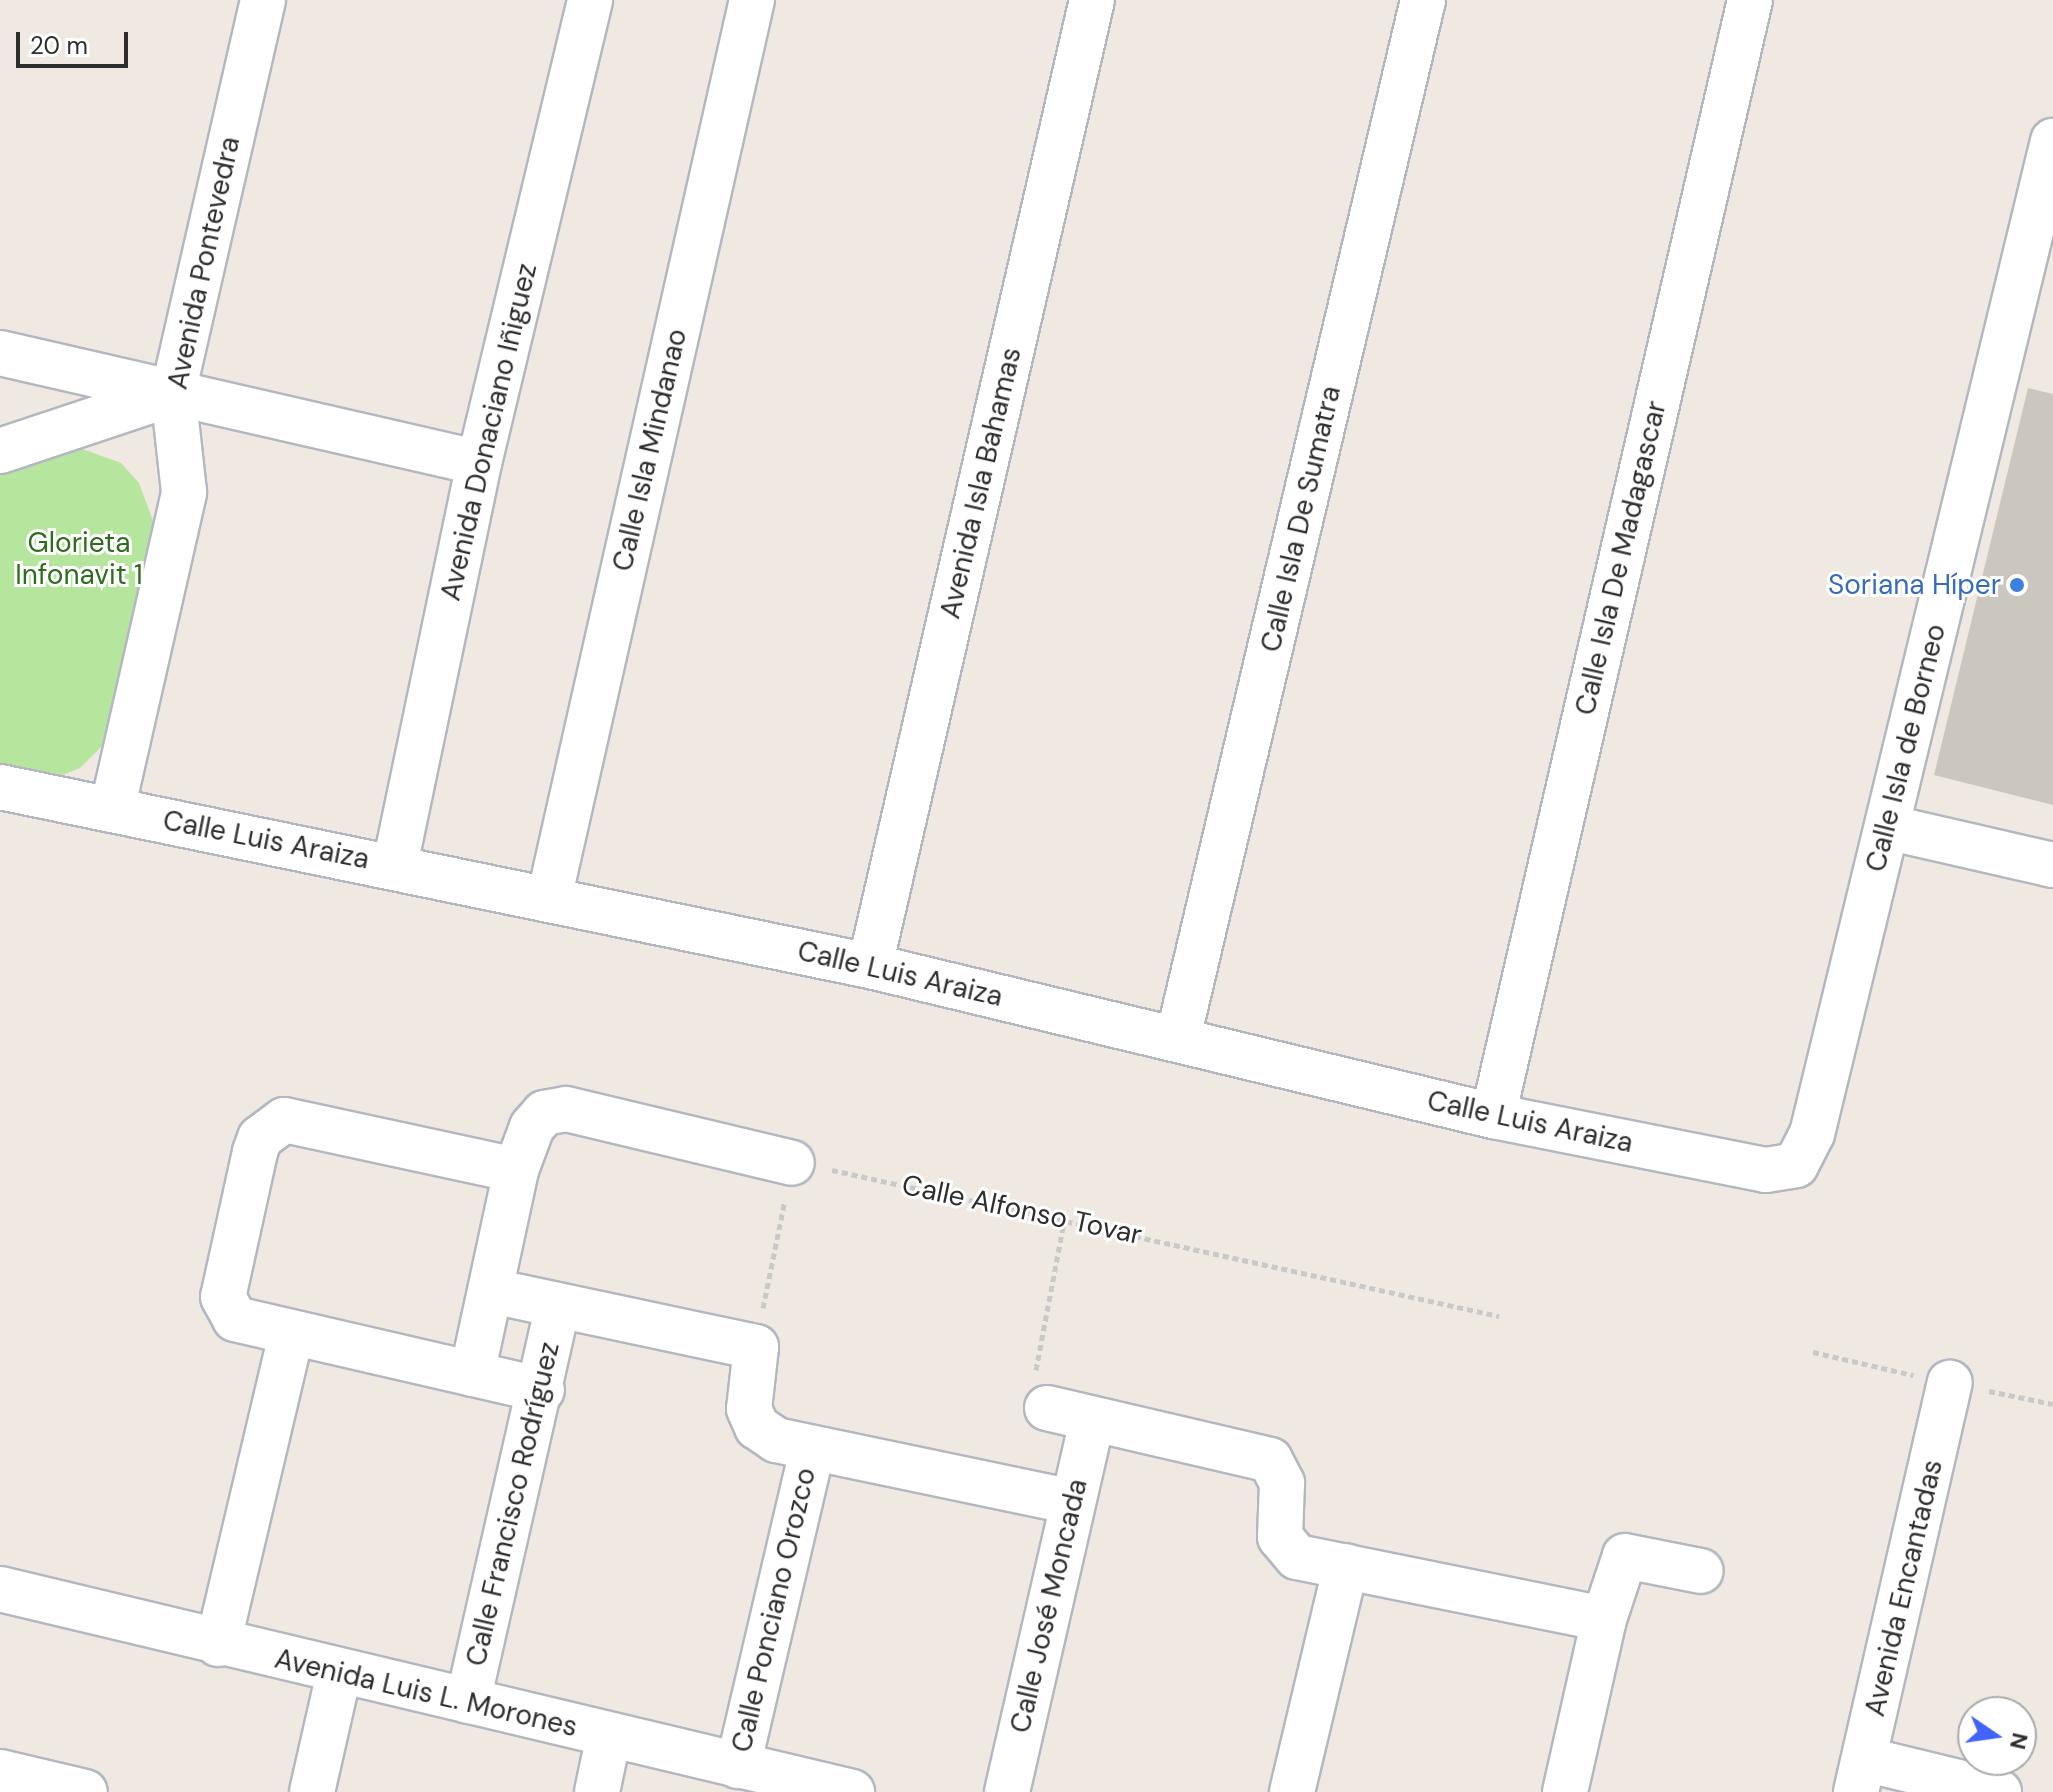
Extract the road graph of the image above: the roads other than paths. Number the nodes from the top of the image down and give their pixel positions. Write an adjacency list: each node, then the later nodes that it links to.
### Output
1 (263, 0): 9 (street, Avenida Pontevedra)
2 (590, 0): 11 (street, Avenida Donaciano Iñiguez)
3 (752, 0): 17 (street, Calle Isla Mindanao)
4 (1092, 0): 18 (street, Avenida Isla Bahamas)
5 (1423, 0): 19 (street, Calle Isla De Sumatra)
6 (1750, 0): 20 (street, Calle Isla De Madagascar)
7 (2053, 141): 14 (street, Calle Isla de Borneo)
8 (0, 353): 9 (street)
9 (173, 393): 10 (street); 11 (street); 13 (street, Avenida Pontevedra)
10 (0, 451)
11 (479, 463): 15 (street, Avenida Donaciano Iñiguez)
12 (0, 787): 13 (street, Calle Luis Araiza)
13 (112, 810): 15 (street, Calle Luis Araiza)
14 (1887, 827): 16 (street); 22 (street, Calle Isla de Borneo)
15 (395, 865): 17 (street, Calle Luis Araiza)
16 (2053, 865)
17 (549, 899): 18 (street, Calle Luis Araiza)
18 (870, 966): 19 (street, Calle Luis Araiza)
19 (1178, 1038): 20 (street, Calle Luis Araiza)
20 (1493, 1116): 22 (street, Calle Luis Araiza)
21 (792, 1163): 23 (street)
22 (1796, 1165)
23 (516, 1170): 24 (street); 26 (street)
24 (492, 1291): 25 (street); 27 (street)
25 (558, 1306): 29 (street, Calle Francisco Rodríguez); 32 (street, Calle Ponciano Orozco)
26 (291, 1334): 27 (street); 38 (street)
27 (472, 1374): 29 (street)
28 (1950, 1383): 44 (street, Avenida Encantadas)
29 (542, 1390): 40 (street, Calle Francisco Rodríguez)
30 (1047, 1408): 31 (street)
31 (1092, 1421): 33 (street, Calle José Moncada); 34 (street)
32 (812, 1450): 33 (street); 42 (street, Calle Ponciano Orozco)
33 (1072, 1502): 49 (street, Calle José Moncada)
34 (1346, 1566): 37 (street); 50 (street)
35 (1701, 1571): 37 (street)
36 (0, 1589): 38 (street, Avenida Luis L. Morones)
37 (1604, 1619): 51 (street)
38 (218, 1644): 39 (street, Avenida Luis L. Morones)
39 (339, 1673): 40 (street, Avenida Luis L. Morones); 46 (street)
40 (468, 1701): 41 (street, Avenida Luis L. Morones)
41 (609, 1735): 42 (street, Avenida Luis L. Morones); 47 (street)
42 (738, 1766): 48 (street, Avenida Luis L. Morones)
43 (0, 1772): 45 (street)
44 (1860, 1776): 52 (street)
45 (85, 1792)
46 (312, 1792)
47 (597, 1792)
48 (852, 1792)
49 (1007, 1792)
50 (1292, 1792)
51 (1565, 1792)
52 (1999, 1792)

